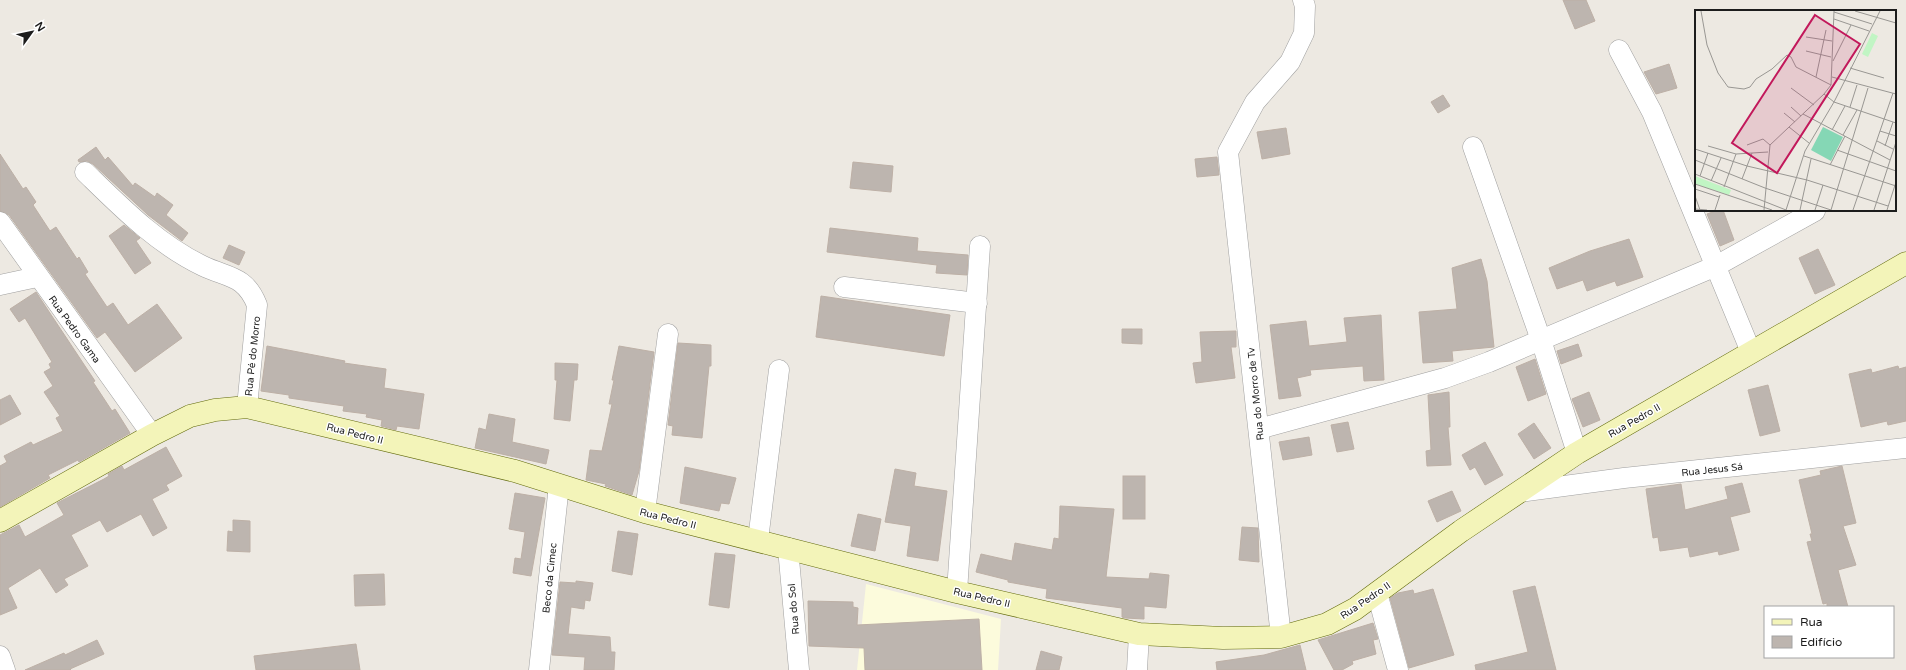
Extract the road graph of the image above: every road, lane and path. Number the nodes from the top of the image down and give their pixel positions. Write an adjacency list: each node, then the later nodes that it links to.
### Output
1 (1303, 0): 19 (street, Rua do Morro de Tv)
2 (1619, 50): 9 (street)
3 (1473, 147): 15 (street)
4 (85, 172): 18 (street, Rua Pé do Morro)
5 (1815, 211): 9 (street)
6 (0, 222): 10 (street, Rua Pedro Gama)
7 (980, 246): 13 (street)
8 (1906, 263): 16 (street, Rua Pedro II)
9 (1716, 266): 15 (street); 16 (street)
10 (37, 276): 11 (street); 20 (street, Rua Pedro Gama)
11 (0, 285)
12 (844, 287): 13 (street)
13 (976, 303): 29 (street)
14 (668, 334): 25 (street)
15 (1541, 340): 19 (street); 22 (street)
16 (1751, 352): 22 (street, Rua Pedro II)
17 (779, 370): 27 (street)
18 (247, 407): 20 (street, Rua Pedro II); 23 (street, Rua Pedro II)
19 (1258, 429): 32 (street, Rua do Morro de Tv)
20 (152, 435): 26 (street, Rua Pedro II)
21 (1906, 448): 24 (street, Rua Jesus Sá)
22 (1577, 453): 24 (street, Rua Pedro II)
23 (559, 485): 25 (street, Rua Pedro II); 35 (street, Beco da Cimec)
24 (1519, 492): 30 (street, Rua Pedro II)
25 (645, 512): 27 (street, Rua Pedro II)
26 (0, 521)
27 (758, 540): 28 (street, Rua Pedro II)
28 (788, 548): 29 (street, Rua Pedro II); 36 (street, Rua do Sol)
29 (957, 592): 31 (street, Rua Pedro II)
30 (1377, 593): 32 (street, Rua Pedro II); 38 (street)
31 (1139, 634): 32 (street, Rua Pedro II); 37 (street)
32 (1281, 637)
33 (0, 656): 34 (street)
34 (5, 670)
35 (539, 670)
36 (799, 670)
37 (1137, 670)
38 (1398, 670)

